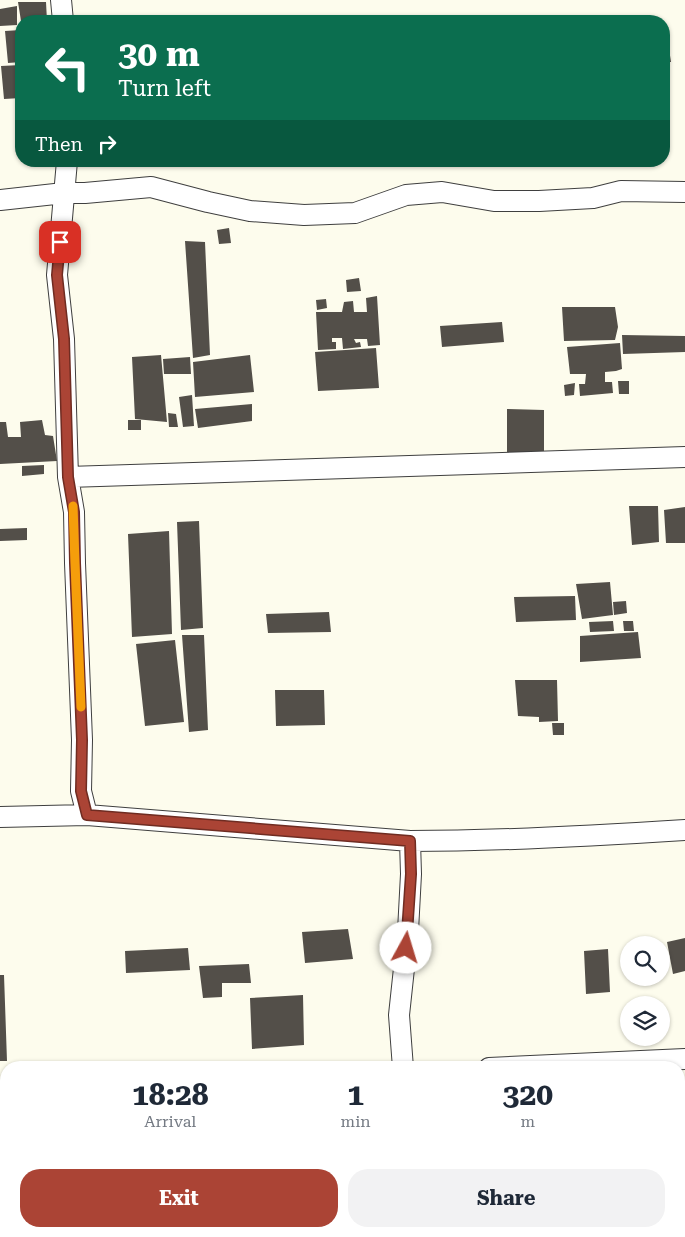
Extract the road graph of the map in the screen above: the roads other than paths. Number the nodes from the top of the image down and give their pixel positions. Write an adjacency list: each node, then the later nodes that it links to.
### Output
1 (61, 0): 2 (street)
2 (62, 15)
3 (66, 167): 5 (street)
4 (685, 192): 5 (street)
5 (64, 193): 6 (street); 8 (street)
6 (0, 200)
7 (685, 457): 8 (street)
8 (68, 477): 9 (street)
9 (87, 815): 10 (street); 12 (street)
10 (0, 817)
11 (685, 830): 12 (street)
12 (410, 841): 14 (street)
13 (685, 1059): 15 (street)
14 (403, 1061)
15 (641, 1061)

